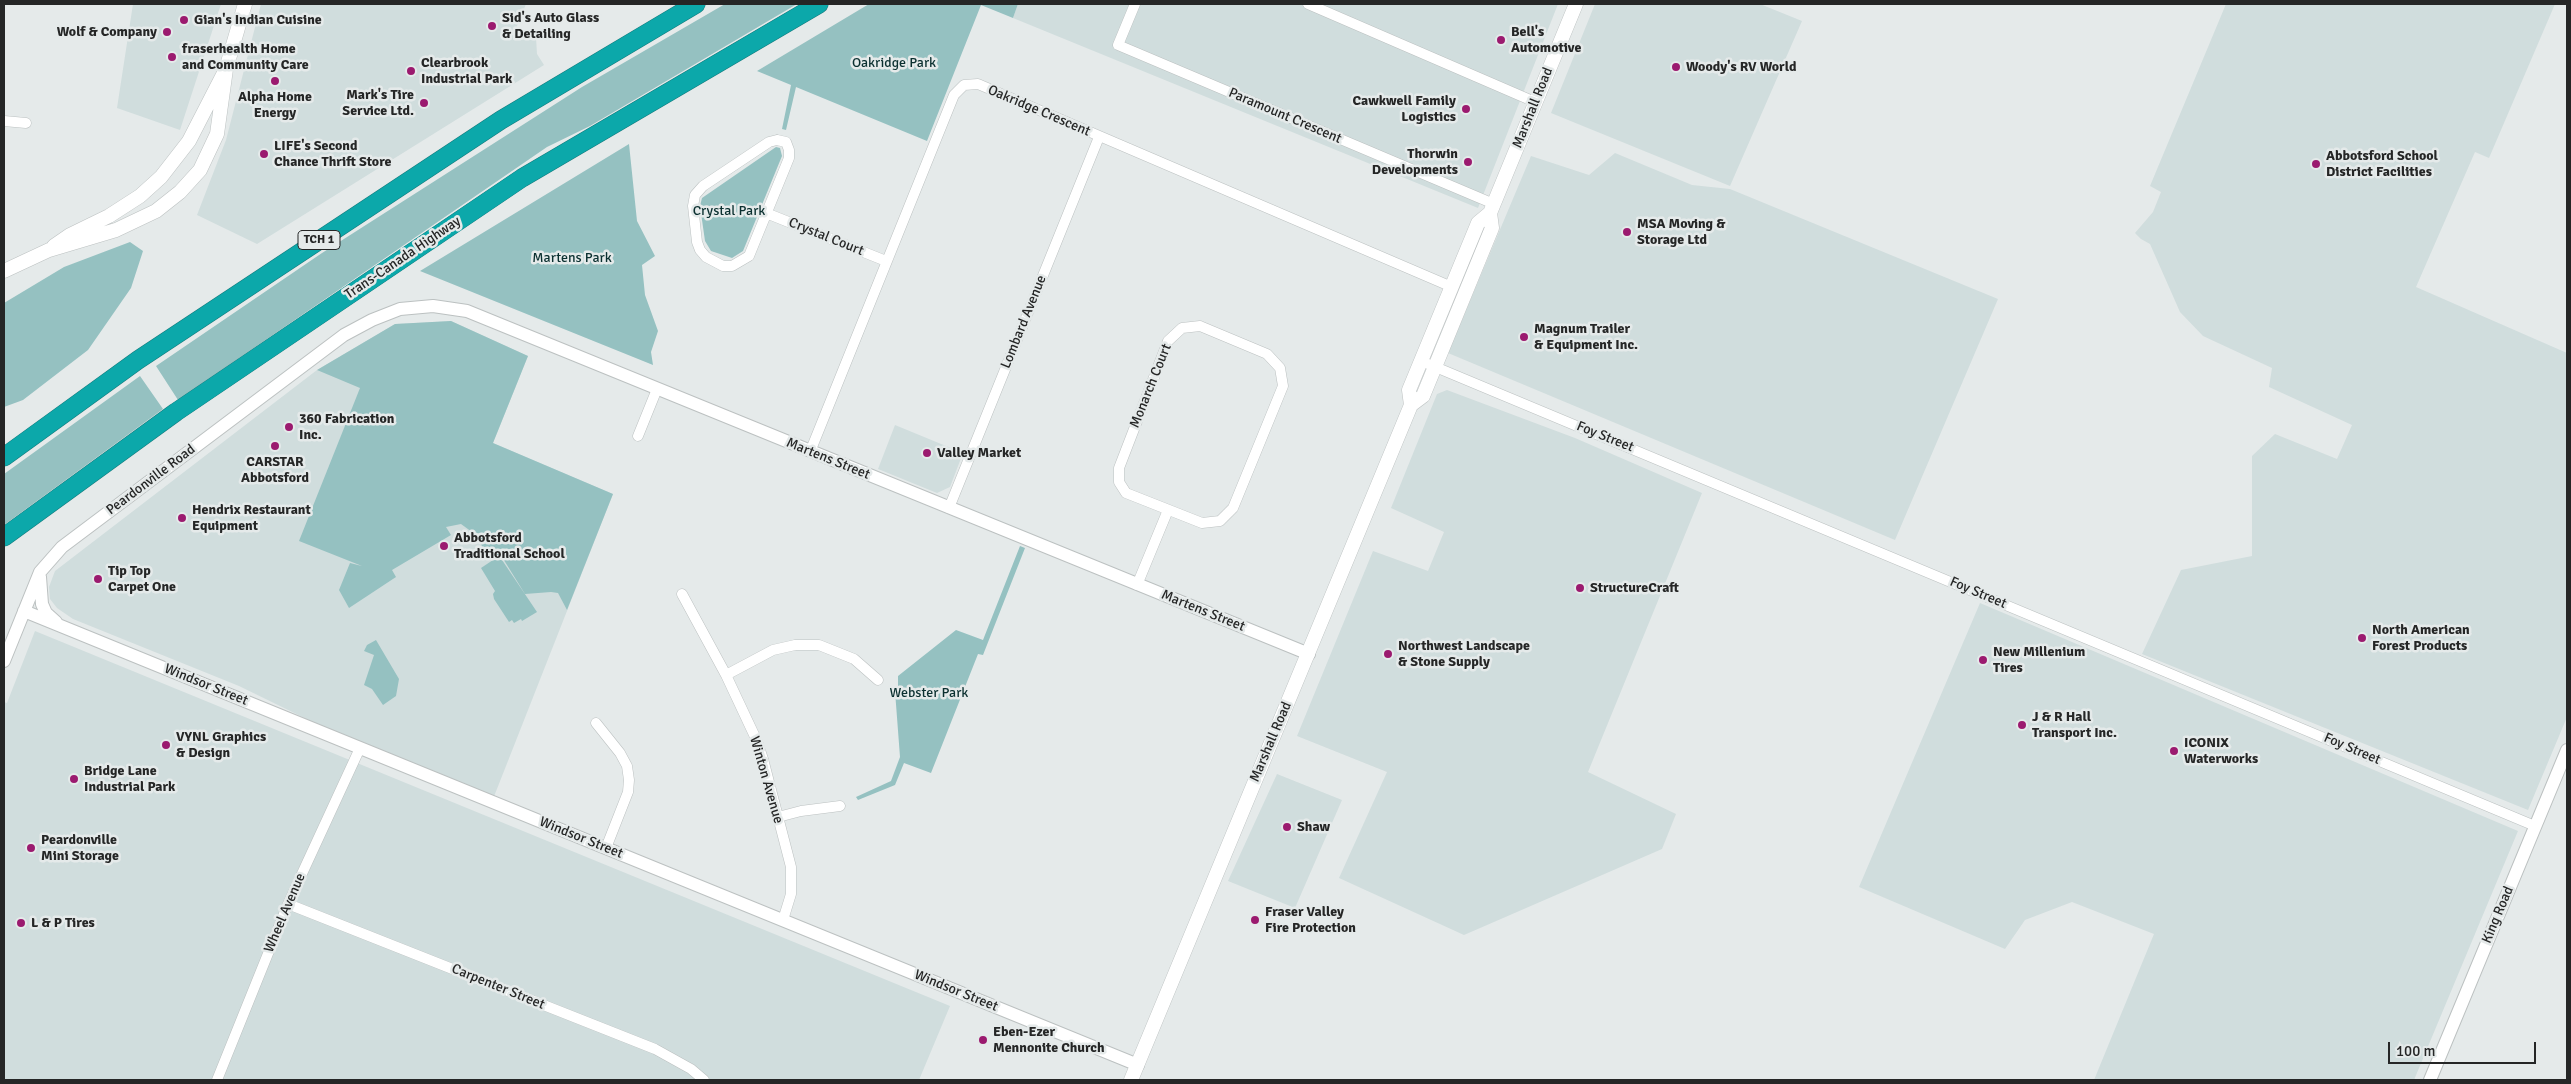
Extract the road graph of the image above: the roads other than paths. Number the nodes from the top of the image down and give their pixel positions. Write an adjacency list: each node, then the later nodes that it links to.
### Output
1 (245, 4): 7 (main road)
2 (696, 4): 25 (highway, TCH 1)
3 (819, 4): 28 (highway, Trans-Canada Highway)
4 (1135, 4): 12 (street, Paramount Crescent)
5 (1308, 4): 8 (street)
6 (1576, 4): 8 (main road, Marshall Road)
7 (226, 68): 14 (main road); 14 (main road)
8 (1535, 102): 12 (main road, Marshall Road)
9 (4, 121): 10 (street)
10 (26, 123)
11 (1099, 137): 15 (street, Oakridge Crescent); 17 (street, Oakridge Crescent); 26 (street, Lombard Avenue)
12 (1492, 208): 17 (main road, Marshall Road); 20 (main road, Marshall Road)
13 (766, 213): 13 (street); 15 (street, Crystal Court)
14 (49, 250): 16 (main road)
15 (886, 261): 24 (street, Oakridge Crescent)
16 (4, 271)
17 (1452, 287): 19 (main road, Marshall Road)
18 (344, 335): 21 (street, Martens Street); 29 (street, Peardonville Road)
19 (1421, 361): 20 (street, Foy Street); 22 (main road, Marshall Road)
20 (1435, 366): 22 (main road, Marshall Road); 43 (street, Foy Street)
21 (657, 389): 23 (street); 24 (street, Martens Street)
22 (1411, 404): 34 (main road, Marshall Road)
23 (638, 436)
24 (810, 452): 26 (street, Martens Street)
25 (4, 457)
26 (950, 508): 30 (street, Martens Street)
27 (1168, 510): 27 (street, Monarch Court); 30 (street)
28 (4, 537)
29 (40, 572): 32 (street, Peardonville Road); 33 (street)
30 (1137, 585): 34 (street, Martens Street)
31 (682, 594): 36 (street, Winton Avenue)
32 (24, 611): 33 (street, Windsor Street); 35 (street, Peardonville Road)
33 (62, 626): 39 (street, Windsor Street)
34 (1310, 654): 47 (main road, Marshall Road)
35 (4, 661)
36 (726, 675): 37 (street); 42 (street, Winton Avenue)
37 (878, 680)
38 (596, 723): 44 (street)
39 (360, 748): 44 (street, Windsor Street); 45 (street, Wheel Avenue)
40 (2567, 750): 43 (street, King Road)
41 (840, 806): 42 (street)
42 (778, 817): 46 (street, Winton Avenue)
43 (2535, 826): 51 (street, King Road)
44 (606, 848): 46 (street, Windsor Street)
45 (288, 904): 48 (street, Wheel Avenue); 49 (street, Carpenter Street)
46 (783, 920): 47 (street, Windsor Street)
47 (1138, 1065): 50 (main road, Marshall Road)
48 (217, 1080)
49 (704, 1080)
50 (1131, 1080)
51 (2430, 1080)

